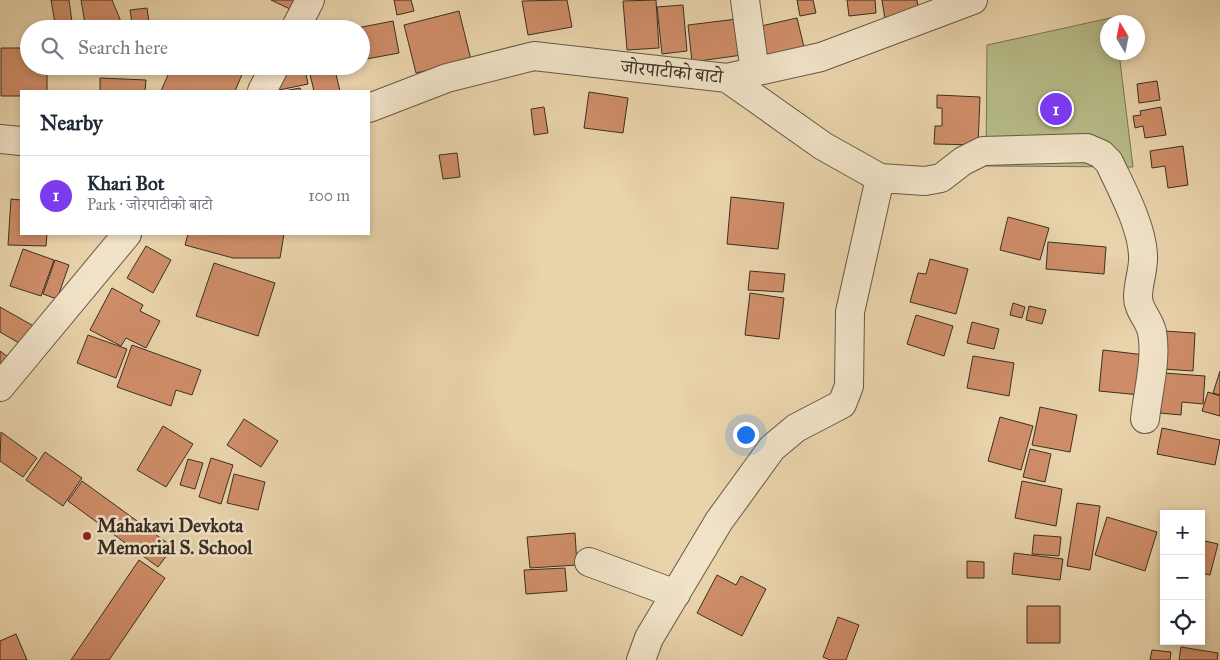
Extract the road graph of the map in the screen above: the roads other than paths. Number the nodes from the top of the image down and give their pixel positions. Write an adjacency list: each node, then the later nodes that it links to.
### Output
1 (310, 0): 4 (street)
2 (745, 0): 5 (street)
3 (972, 0): 5 (street, जोरपाटीको बाटो)
4 (300, 20)
5 (755, 72): 7 (street, जोरपाटीको बाटो)
6 (270, 75): 8 (street)
7 (727, 78): 9 (street, जोरपाटीको बाटो); 12 (street)
8 (263, 90)
9 (370, 108)
10 (0, 139): 11 (street)
11 (20, 140)
12 (880, 178): 15 (street); 17 (street)
13 (126, 235): 14 (street)
14 (0, 388)
15 (1145, 419)
16 (589, 562): 17 (street)
17 (676, 594): 18 (street)
18 (641, 660)

